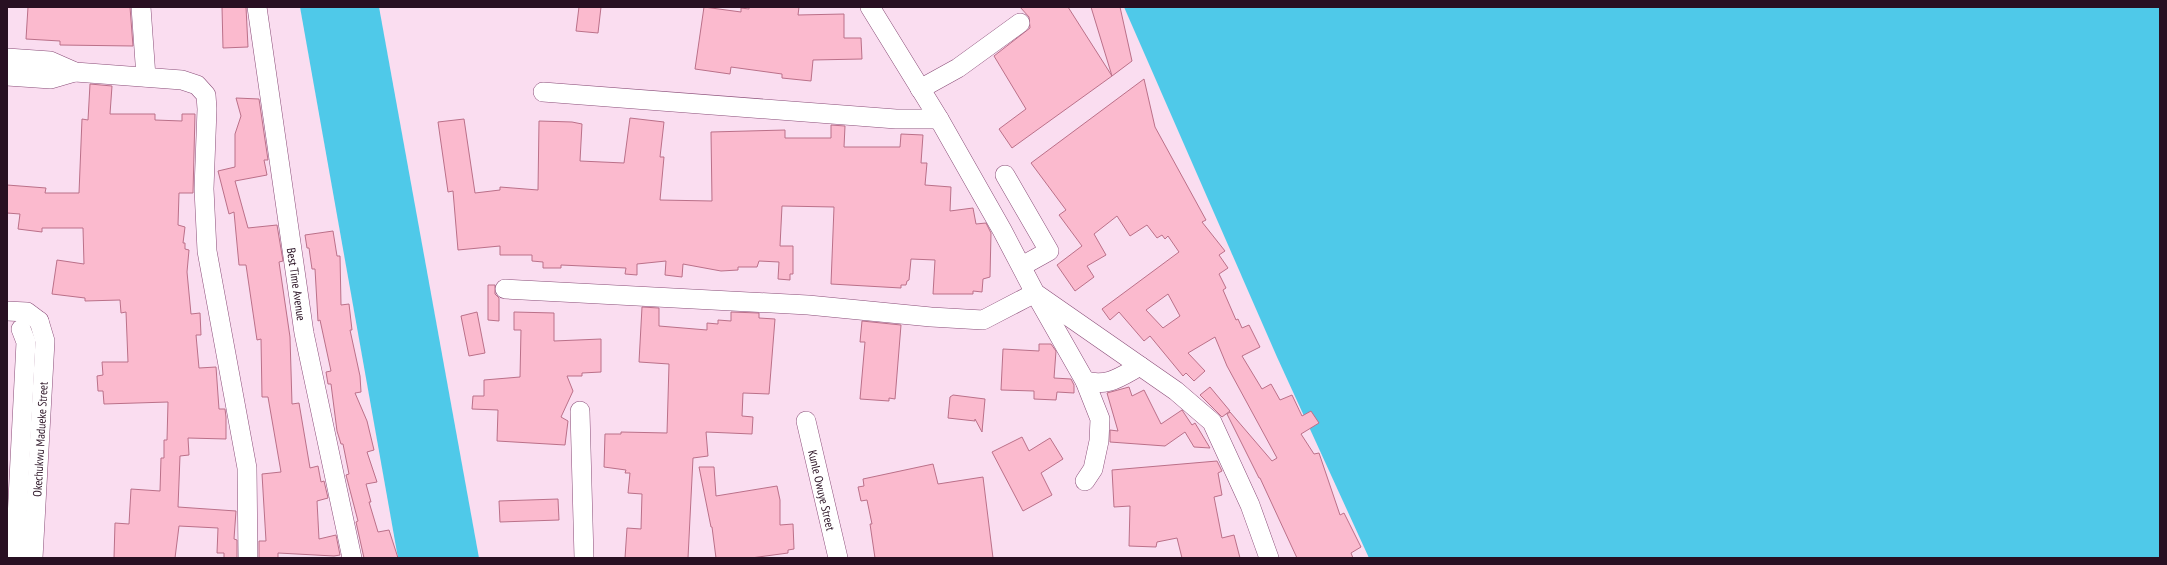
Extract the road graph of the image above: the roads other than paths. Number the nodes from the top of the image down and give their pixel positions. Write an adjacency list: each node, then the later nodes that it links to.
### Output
1 (141, 7): 8 (street)
2 (256, 7): 29 (street, Best Time Avenue)
3 (870, 7): 9 (street)
4 (1020, 23): 9 (street)
5 (7, 58): 6 (street)
6 (74, 72): 7 (street); 8 (street)
7 (7, 76)
8 (146, 77): 28 (street)
9 (920, 89): 11 (street)
10 (543, 92): 11 (street)
11 (939, 119): 13 (street)
12 (1005, 175): 13 (street)
13 (1022, 266): 15 (street)
14 (504, 289): 15 (street)
15 (1035, 293): 19 (street); 20 (street)
16 (7, 311): 17 (street)
17 (39, 322): 18 (street); 24 (street, Okechukwu Madueke Street)
18 (14, 327): 23 (street, Okechukwu Madueke Street)
19 (1140, 366): 20 (street); 32 (street)
20 (1085, 381): 25 (street)
21 (580, 411): 30 (street)
22 (806, 421): 31 (street, Kunle Owuye Street)
23 (21, 432): 24 (street); 26 (street, Okechukwu Madueke Street)
24 (40, 433): 27 (street, Okechukwu Madueke Street)
25 (1085, 481)
26 (14, 558)
27 (33, 558)
28 (248, 558)
29 (352, 558)
30 (584, 558)
31 (838, 558)
32 (1269, 558)

